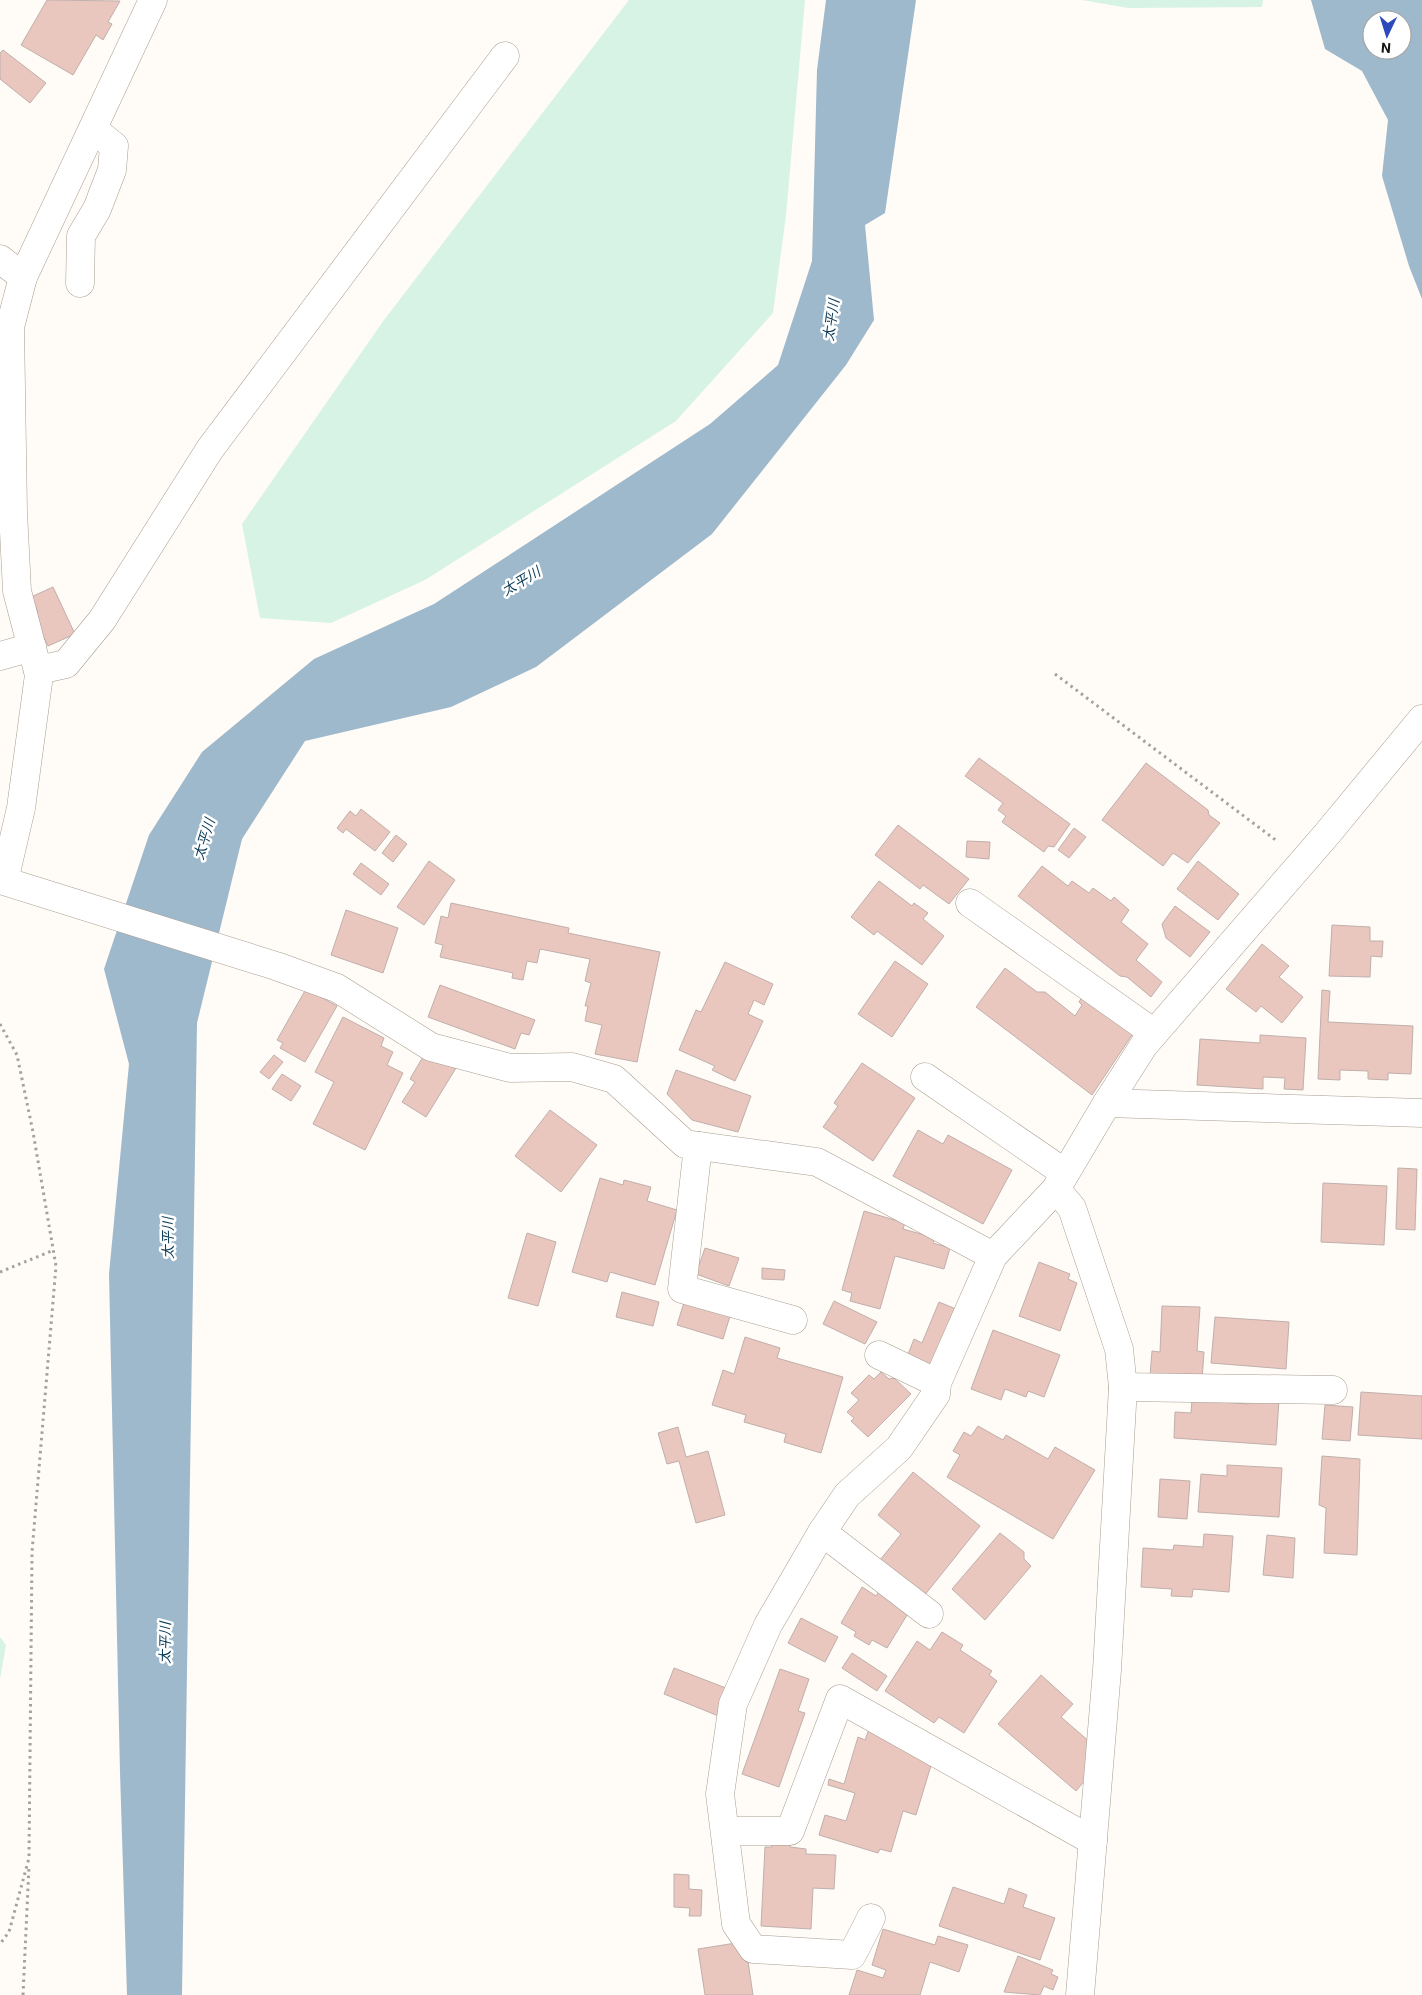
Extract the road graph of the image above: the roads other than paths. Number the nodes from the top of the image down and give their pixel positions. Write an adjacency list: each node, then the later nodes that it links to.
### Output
1 (153, 0): 3 (street)
2 (505, 56): 9 (street)
3 (93, 129): 5 (street); 6 (street)
4 (0, 258): 5 (street)
5 (23, 277): 7 (street)
6 (80, 284)
7 (5, 371): 9 (street)
8 (0, 656): 9 (street)
9 (35, 659): 16 (street)
10 (1422, 719): 12 (street)
11 (970, 903): 12 (street)
12 (1154, 1033): 14 (street)
13 (925, 1077): 17 (street)
14 (1107, 1103): 15 (street); 17 (street)
15 (1422, 1113)
16 (698, 1146): 18 (street); 19 (street)
17 (1061, 1181): 18 (street); 22 (street)
18 (993, 1256): 21 (street)
19 (794, 1320)
20 (879, 1354): 21 (street)
21 (937, 1383): 24 (street)
22 (1122, 1387): 23 (street); 27 (street)
23 (1333, 1390)
24 (822, 1532): 25 (street); 26 (street)
25 (929, 1614)
26 (726, 1831): 27 (street); 28 (street)
27 (1093, 1841): 29 (street)
28 (871, 1918)
29 (1080, 1995)

